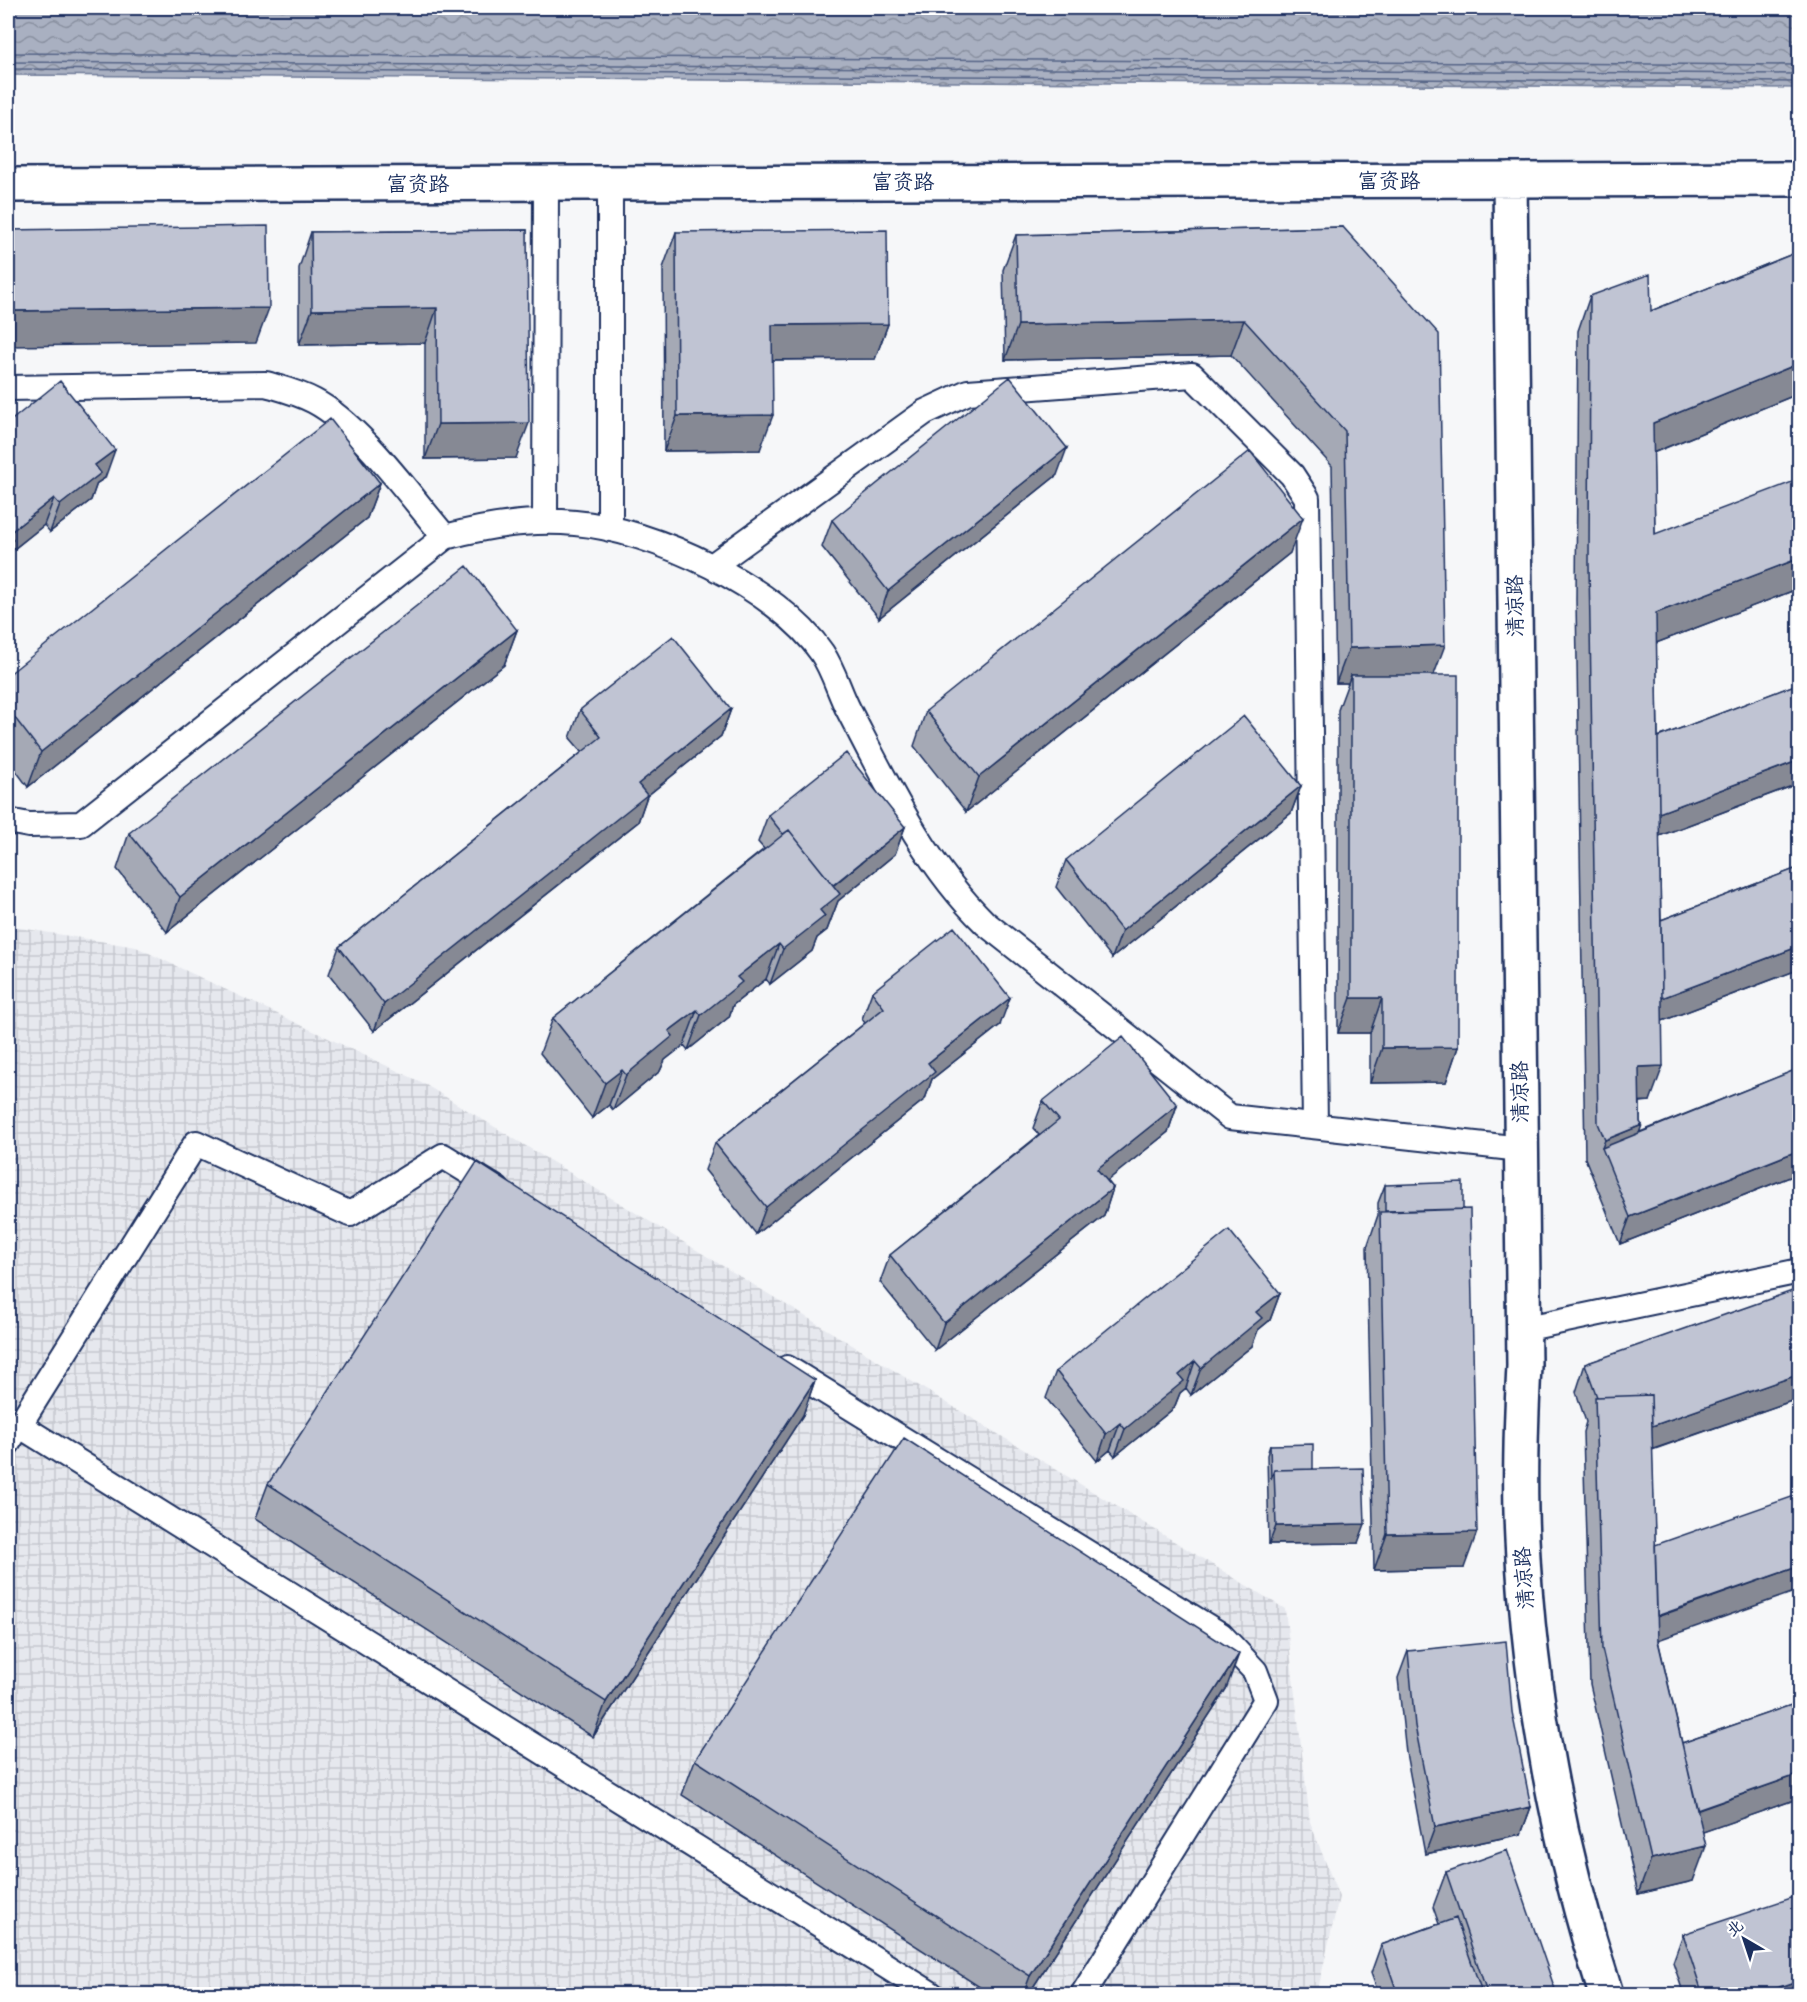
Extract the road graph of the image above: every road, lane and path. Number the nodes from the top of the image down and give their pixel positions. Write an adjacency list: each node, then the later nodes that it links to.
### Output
1 (1800, 179): 2 (street, 富资路)
2 (1510, 180): 4 (street, 富资路); 13 (street, 清凉路)
3 (546, 183): 4 (street, 富资路); 5 (street, 富资路); 7 (lane)
4 (610, 183): 8 (lane)
5 (8, 185)
6 (8, 388): 9 (lane)
7 (545, 521): 8 (lane); 9 (lane)
8 (610, 529): 10 (lane)
9 (445, 537): 11 (lane)
10 (712, 566): 12 (lane); 12 (lane)
11 (8, 821)
12 (1315, 1126): 13 (lane)
13 (1521, 1149): 16 (street, 清凉路)
14 (514, 1199): 18 (lane)
15 (1800, 1271): 16 (lane)
16 (1523, 1329): 21 (street, 清凉路)
17 (766, 1355): 20 (lane)
18 (13, 1434): 19 (lane)
19 (931, 1995)
20 (1083, 1995)
21 (1606, 1995)

